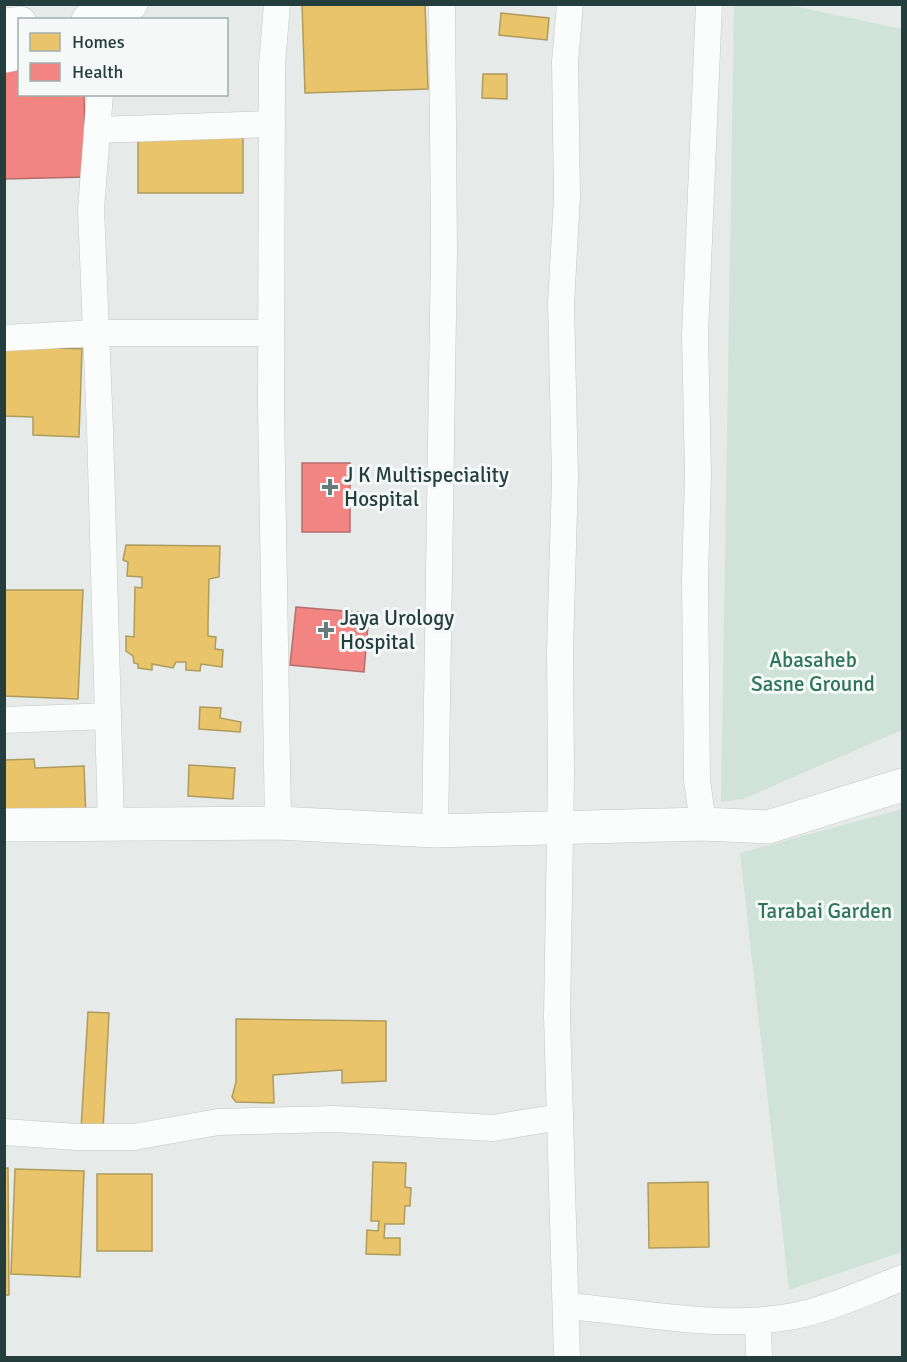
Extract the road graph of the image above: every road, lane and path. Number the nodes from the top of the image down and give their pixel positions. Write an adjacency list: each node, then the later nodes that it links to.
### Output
1 (277, 4): 6 (street)
2 (442, 4): 19 (street)
3 (570, 4): 18 (street)
4 (709, 4): 16 (street)
5 (100, 96): 7 (street)
6 (272, 124): 7 (street); 9 (street)
7 (97, 130): 8 (street)
8 (96, 333): 9 (street); 10 (street); 11 (street)
9 (271, 333): 14 (street)
10 (4, 338)
11 (108, 716): 12 (street); 15 (street)
12 (4, 720)
13 (903, 786): 16 (street)
14 (278, 823): 15 (street); 19 (street)
15 (111, 824): 17 (street)
16 (703, 824): 18 (street)
17 (4, 825)
18 (561, 830): 19 (street); 20 (street)
19 (435, 831)
20 (560, 1117): 21 (street); 23 (street)
21 (4, 1132)
22 (903, 1278): 24 (street)
23 (566, 1306): 24 (street); 25 (street)
24 (758, 1321): 26 (street)
25 (567, 1358)
26 (759, 1358)

